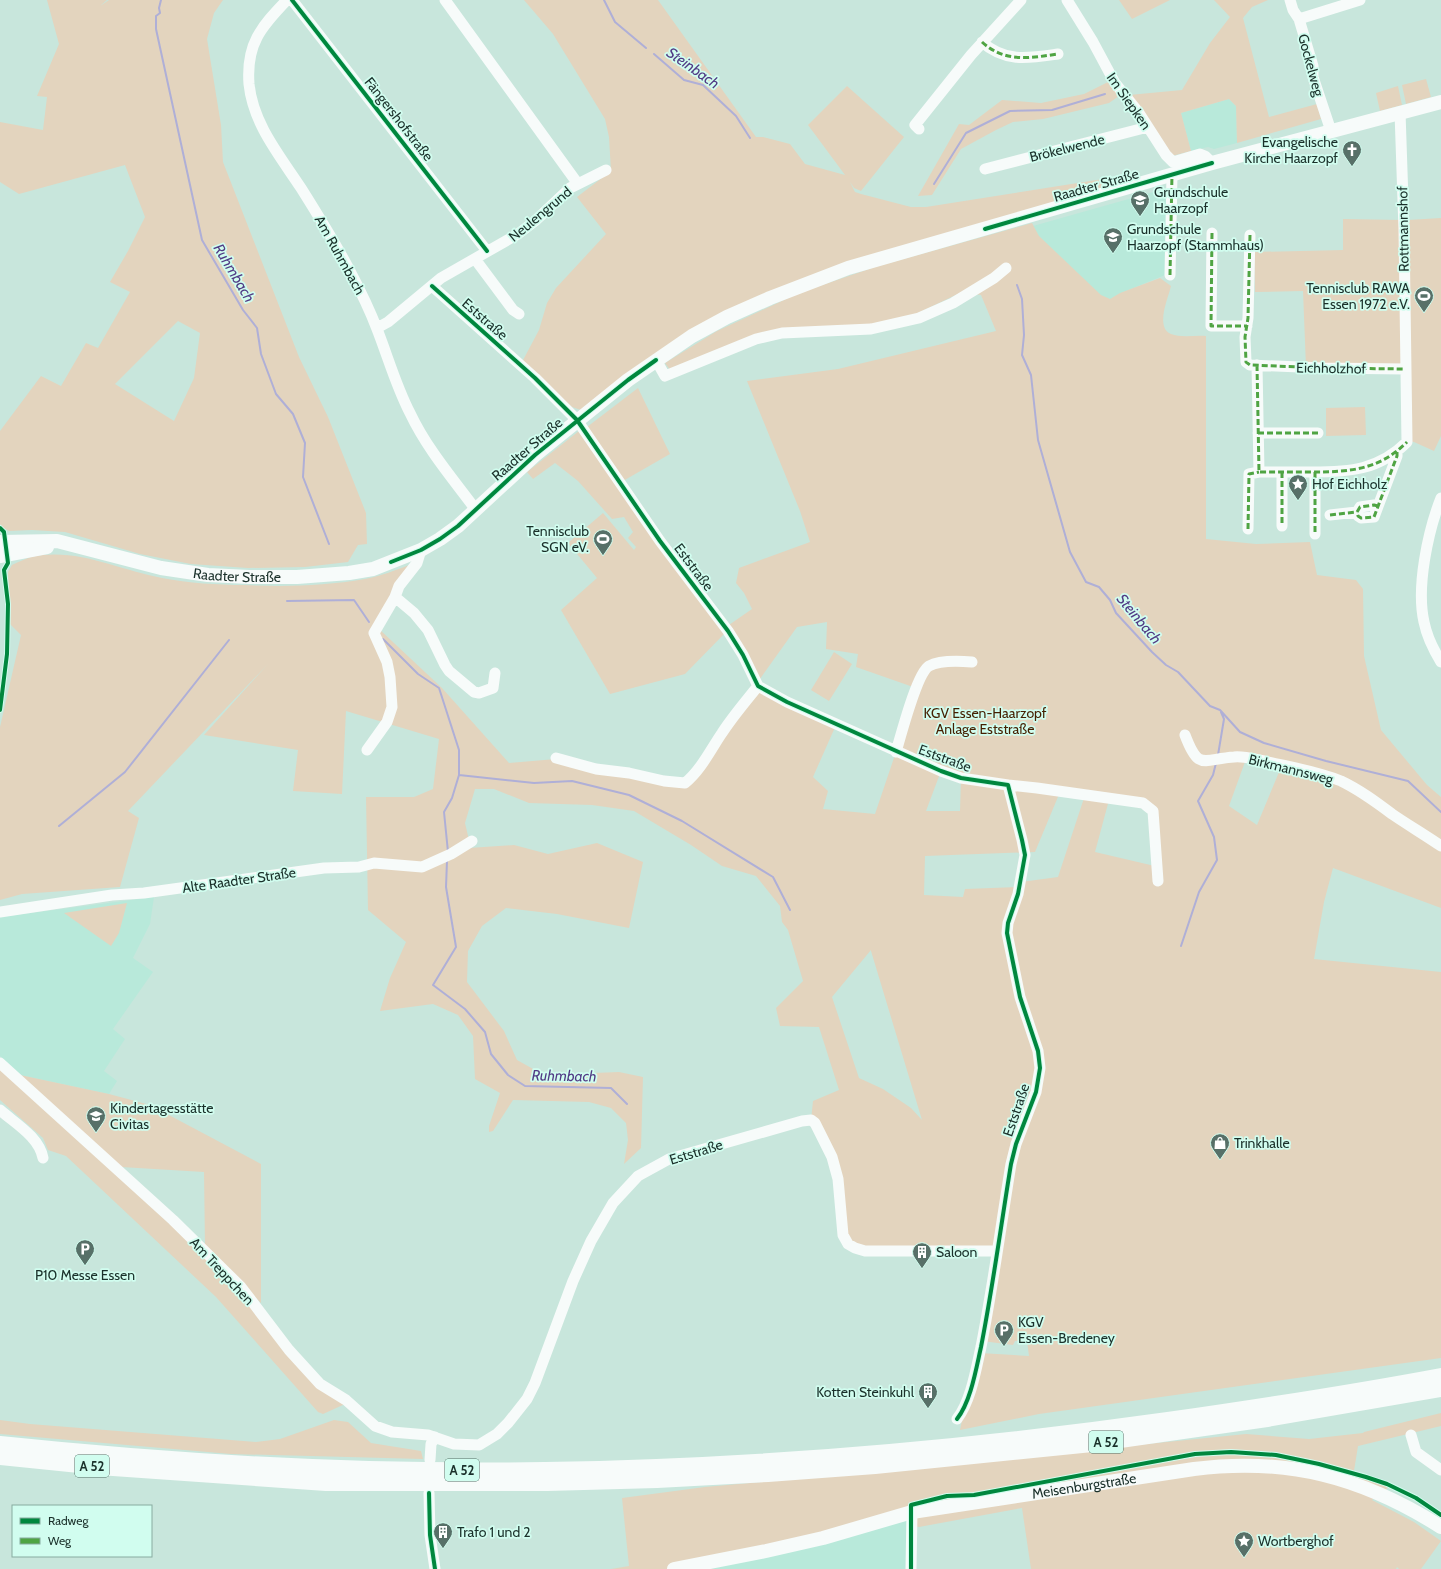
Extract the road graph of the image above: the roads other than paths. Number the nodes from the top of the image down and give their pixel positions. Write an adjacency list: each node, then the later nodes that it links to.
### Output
1 (288, 0): 30 (street, Am Ruhmbach)
2 (292, 0): 23 (street, Fängershofstraße)
3 (445, 0): 20 (street)
4 (1021, 0): 9 (street)
5 (1067, 0): 13 (street, Im Siepken)
6 (1290, 0): 8 (street, Gockelweg)
7 (1360, 0): 8 (street)
8 (1299, 19): 15 (street, Gockelweg)
9 (982, 42): 10 (street); 14 (street)
10 (1058, 54)
11 (1441, 102): 12 (main road, Raadter Straße)
12 (1400, 112): 15 (main road, Raadter Straße); 33 (street, Rottmannshof)
13 (1148, 127): 16 (street, Im Siepken); 17 (street, Brökelwende)
14 (919, 129)
15 (1331, 131): 16 (main road, Raadter Straße)
16 (1212, 163): 19 (main road, Raadter Straße)
17 (985, 169)
18 (606, 170): 20 (street, Neulengrund)
19 (1172, 174): 26 (street); 31 (main road, Raadter Straße)
20 (578, 184): 23 (street, Neulengrund)
21 (1212, 233): 29 (street)
22 (1250, 235): 29 (street)
23 (487, 251): 24 (street, Neulengrund)
24 (474, 259): 27 (street, Neulengrund); 28 (street)
25 (1006, 268): 31 (street)
26 (1170, 275)
27 (432, 286): 30 (street, Neulengrund); 34 (street, Eststraße)
28 (519, 314)
29 (1247, 326): 32 (street)
30 (377, 328): 42 (street, Am Ruhmbach)
31 (656, 360): 34 (main road, Raadter Straße)
32 (1257, 365): 33 (street, Eichholzhof); 35 (street)
33 (1405, 369): 37 (street, Rottmannshof)
34 (577, 420): 42 (main road, Raadter Straße); 55 (street, Eststraße)
35 (1258, 433): 36 (street); 38 (street)
36 (1318, 433)
37 (1397, 452): 40 (street); 43 (street)
38 (1259, 472): 39 (street); 45 (street)
39 (1282, 472): 40 (street); 44 (street)
40 (1315, 472): 46 (street)
41 (1441, 498): 53 (street)
42 (476, 510): 49 (main road, Raadter Straße)
43 (1330, 515)
44 (1282, 526)
45 (1248, 529)
46 (1315, 534)
47 (0, 542): 48 (main road, Raadter Straße)
48 (72, 545): 49 (main road, Raadter Straße); 50 (main road, Raadter Straße)
49 (421, 550): 51 (street)
50 (0, 556)
51 (396, 597): 54 (street); 57 (street)
52 (972, 662): 58 (street, Eststraße)
53 (1441, 662)
54 (495, 673)
55 (758, 686): 58 (street, Eststraße); 59 (street)
56 (1185, 735): 62 (street, Birkmannsweg)
57 (367, 750)
58 (896, 752): 60 (street, Eststraße)
59 (556, 758)
60 (1008, 785): 63 (street, Eststraße); 68 (street, Eststraße)
61 (472, 841): 64 (street, Alte Raadter Straße)
62 (1441, 846)
63 (1158, 881)
64 (0, 912)
65 (0, 1063): 73 (street, Am Treppchen)
66 (0, 1110): 67 (street)
67 (43, 1158)
68 (997, 1251): 71 (street, Eststraße); 73 (street, Eststraße)
69 (1441, 1376): 74 (highway, A 52)
70 (1441, 1389): 75 (highway, A 52)
71 (957, 1419)
72 (1411, 1435): 77 (street)
73 (435, 1437): 76 (street)
74 (0, 1444)
75 (0, 1457)
76 (430, 1460)
77 (1436, 1461): 78 (street)
78 (1441, 1470)
79 (429, 1493): 82 (street)
80 (912, 1512): 81 (main road, Meisenburgstraße); 83 (main road, Meisenburgstraße); 84 (street)
81 (1441, 1527)
82 (435, 1569)
83 (674, 1569)
84 (910, 1569)

